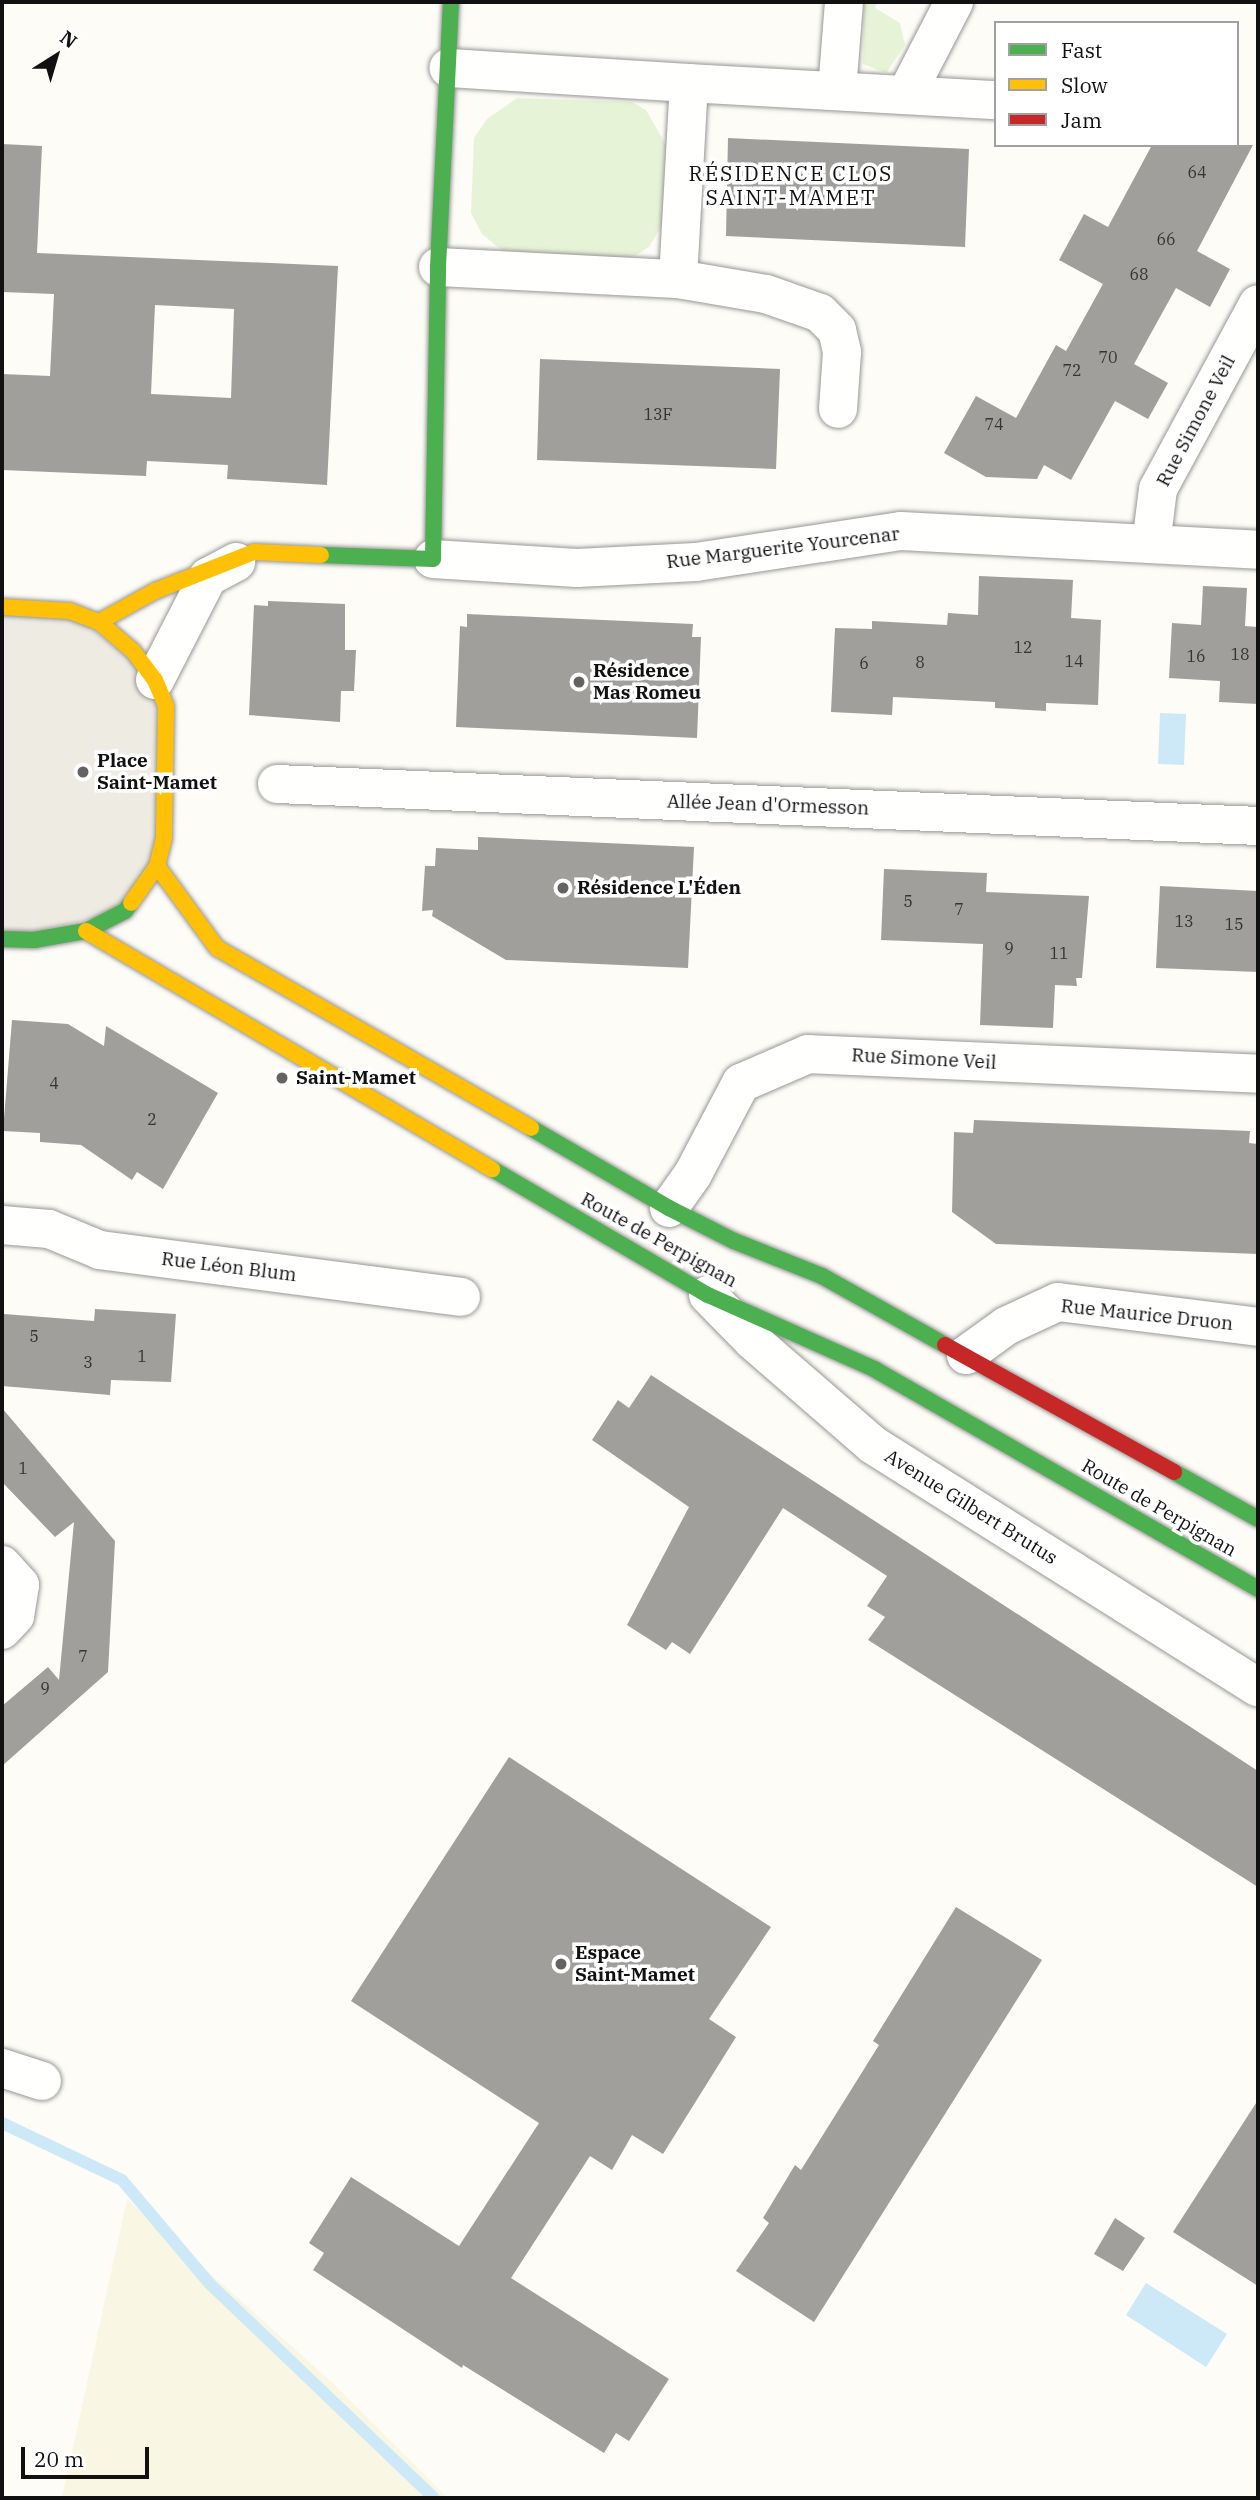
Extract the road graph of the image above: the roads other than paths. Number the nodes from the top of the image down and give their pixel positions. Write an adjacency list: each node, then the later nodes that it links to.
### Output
1 (451, 2): 4 (main road)
2 (844, 2): 6 (street)
3 (954, 2): 7 (street)
4 (448, 68): 5 (street); 9 (main road)
5 (689, 83): 6 (street); 10 (street)
6 (838, 91): 7 (street)
7 (906, 95): 8 (street)
8 (994, 100)
9 (438, 267): 10 (street); 16 (main road)
10 (678, 279): 12 (street)
11 (1258, 304): 13 (street, Rue Simone Veil)
12 (838, 409)
13 (1151, 544): 14 (street, Rue Marguerite Yourcenar); 16 (street, Rue Marguerite Yourcenar)
14 (1258, 550)
15 (254, 552): 16 (main road); 18 (main road); 19 (street)
16 (433, 559)
17 (2, 607): 18 (main road)
18 (99, 622): 19 (main road)
19 (155, 680): 22 (main road)
20 (277, 784): 21 (street, Allée Jean d'Ormesson)
21 (1258, 826)
22 (157, 866): 23 (main road); 26 (main road, Route de Perpignan)
23 (86, 930): 24 (main road); 28 (main road, Route de Perpignan)
24 (2, 939)
25 (1258, 1074): 26 (street, Rue Simone Veil)
26 (669, 1209): 31 (main road, Route de Perpignan)
27 (2, 1225): 29 (street, Rue Léon Blum)
28 (708, 1295): 34 (main road, Route de Perpignan); 36 (street, Avenue Gilbert Brutus)
29 (461, 1297)
30 (1258, 1327): 31 (street, Rue Maurice Druon)
31 (966, 1355): 32 (main road, Route de Perpignan)
32 (1258, 1519)
33 (2, 1564): 35 (street)
34 (1258, 1589)
35 (2, 1630)
36 (1258, 1688)
37 (2, 2068): 38 (street)
38 (42, 2081)

